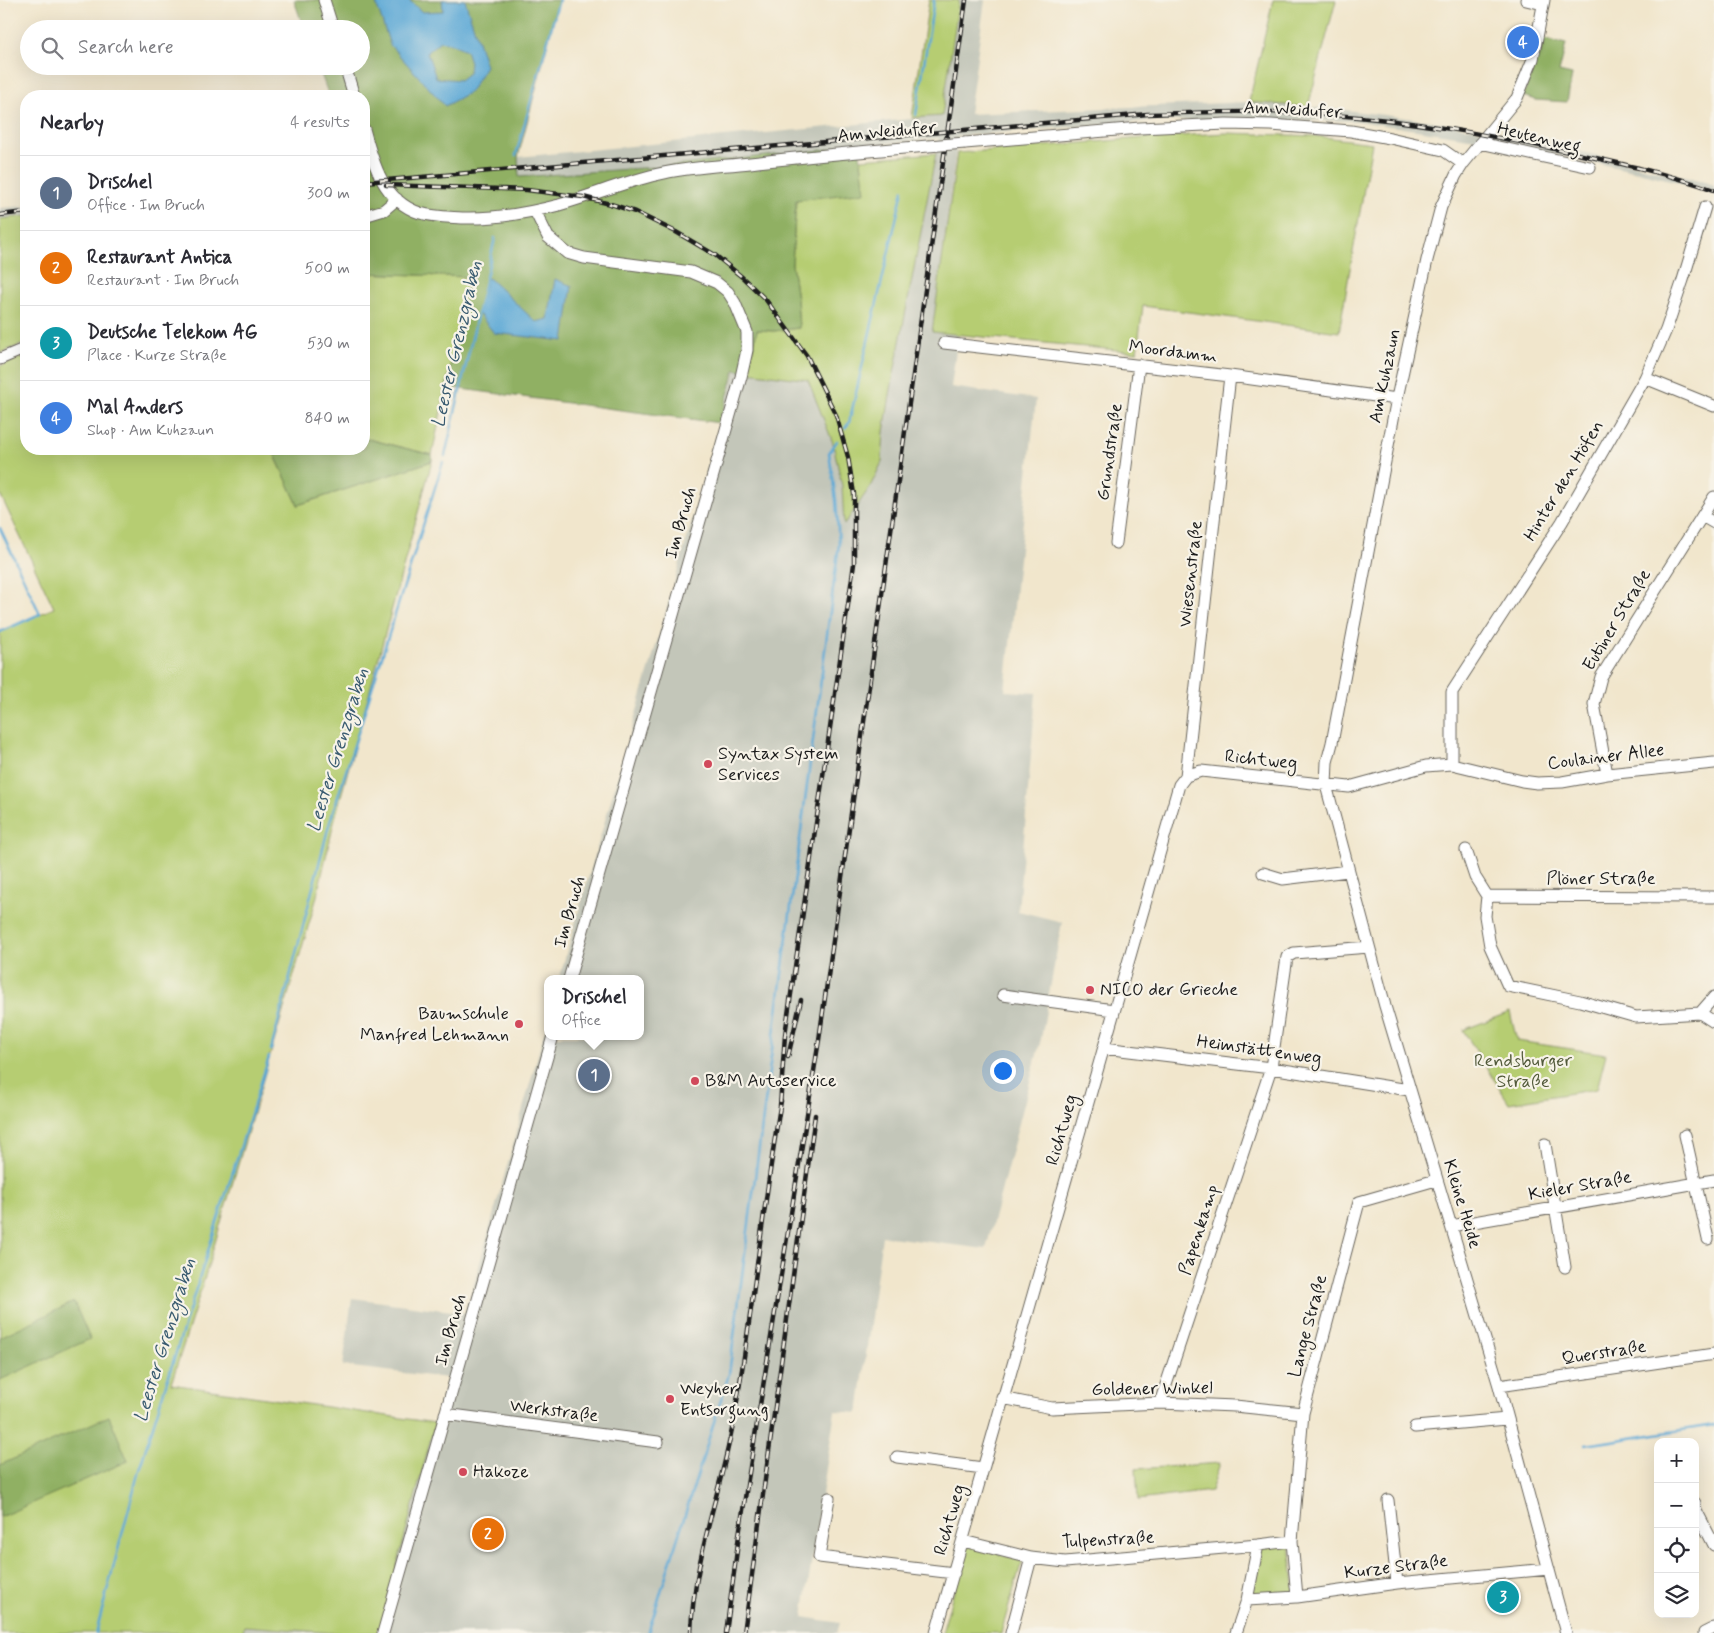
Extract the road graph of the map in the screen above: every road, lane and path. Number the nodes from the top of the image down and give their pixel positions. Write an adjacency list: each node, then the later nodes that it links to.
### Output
1 (324, 0): 4 (street)
2 (1526, 0): 3 (street)
3 (1543, 2): 7 (street, Am Kuhzaun)
4 (330, 20)
5 (348, 75): 6 (street)
6 (352, 90)
7 (1480, 143): 9 (street, Am Kuhzaun); 10 (street, Heutenweg)
8 (370, 151): 11 (street, Am Weidufer)
9 (1463, 164): 13 (street, Am Weidufer, bridge); 21 (street, Am Kuhzaun)
10 (1590, 167)
11 (396, 199): 13 (street, Am Weidufer); 14 (street)
12 (1705, 207): 20 (street, Hinter den Höfen)
13 (535, 211): 38 (street, Im Bruch)
14 (370, 214)
15 (944, 343): 18 (street, Moordamm)
16 (20, 351): 17 (street)
17 (0, 359)
18 (1139, 365): 19 (street, Moordamm); 26 (street, Grundstraße)
19 (1230, 376): 21 (street, Moordamm); 30 (street, Wiesenstraße)
20 (1645, 378): 22 (street); 28 (street, Hinter den Höfen)
21 (1397, 399): 31 (street, Am Kuhzaun)
22 (1714, 406)
23 (1714, 496): 24 (street, Eutiner Straße)
24 (1702, 516): 25 (street); 29 (street, Eutiner Straße)
25 (1714, 523)
26 (1116, 543)
27 (1714, 763): 29 (street, Coulainer Allee)
28 (1452, 764): 29 (street, Coulainer Allee); 31 (street, Coulainer Allee)
29 (1607, 774)
30 (1186, 776): 31 (street, Richtweg); 41 (street, Richtweg)
31 (1326, 785): 33 (street, Kleine Heide)
32 (1466, 850): 35 (street)
33 (1348, 871): 34 (street); 37 (street, Kleine Heide)
34 (1263, 873)
35 (1487, 896): 36 (street, Plöner Straße); 42 (street)
36 (1714, 897)
37 (1369, 947): 46 (street, Papenkamp); 47 (street, Kleine Heide)
38 (570, 975)
39 (1003, 995): 41 (street)
40 (1714, 997): 42 (street)
41 (1114, 1010): 45 (street, Richtweg)
42 (1700, 1013): 43 (street)
43 (1714, 1022)
44 (552, 1040): 62 (street, Im Bruch)
45 (1104, 1048): 46 (street, Heimstättenweg); 59 (street, Richtweg)
46 (1272, 1068): 47 (street, Heimstättenweg); 60 (street, Papenkamp)
47 (1409, 1090): 50 (street, Kleine Heide)
48 (1685, 1135): 52 (street)
49 (1545, 1144): 53 (street)
50 (1436, 1180): 54 (street, Kleine Heide); 61 (street, Lange Straße)
51 (1714, 1180): 52 (street, Kieler Straße)
52 (1695, 1184): 53 (street, Kieler Straße); 55 (street)
53 (1555, 1209): 54 (street, Kieler Straße); 56 (street)
54 (1451, 1226): 58 (street, Kleine Heide)
55 (1708, 1239)
56 (1565, 1267)
57 (1714, 1354): 58 (street, Querstraße)
58 (1499, 1386): 63 (street, Kleine Heide)
59 (1002, 1398): 60 (street, Goldener Winkel); 67 (street, Richtweg)
60 (1160, 1404): 61 (street, Goldener Winkel)
61 (1303, 1413): 72 (street, Lange Straße)
62 (445, 1414): 65 (street, Werkstraße); 82 (street, Im Bruch)
63 (1507, 1419): 64 (street); 76 (street, Kleine Heide)
64 (1415, 1427)
65 (658, 1442)
66 (897, 1458): 67 (street)
67 (983, 1468): 71 (street, Richtweg)
68 (829, 1498): 77 (street)
69 (1388, 1500): 78 (street)
70 (1699, 1516): 73 (street)
71 (962, 1541): 75 (street, Tulpenstraße); 77 (street, Richtweg)
72 (1292, 1541): 74 (street); 79 (street, Lange Straße)
73 (1714, 1544)
74 (1258, 1545): 75 (street, Tulpenstraße); 80 (street)
75 (1030, 1558): 84 (street)
76 (1549, 1569): 78 (street, Kurze Straße); 86 (street, Kleine Heide)
77 (954, 1573): 83 (street, Richtweg)
78 (1397, 1583): 79 (street, Kurze Straße)
79 (1296, 1597): 80 (street, Kurze Straße)
80 (1247, 1600): 85 (street)
81 (1714, 1628): 87 (street)
82 (383, 1633)
83 (936, 1633)
84 (1011, 1633)
85 (1236, 1633)
86 (1566, 1633)
87 (1704, 1633)

